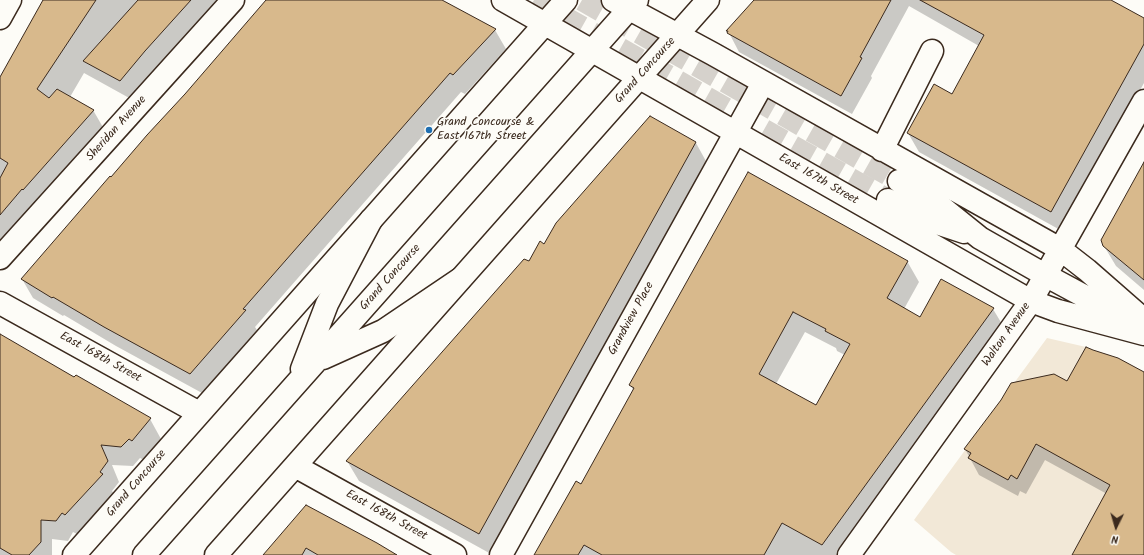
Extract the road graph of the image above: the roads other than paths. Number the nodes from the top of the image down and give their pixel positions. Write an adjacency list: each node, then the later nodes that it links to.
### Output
1 (10, 0): 7 (street)
2 (233, 0): 22 (street, Sheridan Avenue)
3 (503, 0): 8 (street, East 167th Street)
4 (566, 0): 8 (street, Grand Concourse)
5 (708, 0): 9 (street, Grand Concourse)
6 (626, 3): 9 (street); 10 (street, Grand Concourse)
7 (0, 18)
8 (545, 24): 10 (street, East 167th Street); 19 (street, Grand Concourse)
9 (678, 35): 12 (street, Grand Concourse); 13 (street)
10 (592, 50): 12 (street, East 167th Street); 30 (street, Grand Concourse)
11 (932, 51): 16 (street)
12 (639, 78): 15 (street, East 167th Street); 24 (street, Grand Concourse)
13 (764, 83): 15 (street, Grandview Place); 16 (street)
14 (1144, 102): 21 (street, Walton Avenue)
15 (735, 133): 25 (street, East 167th Street); 38 (street, Grandview Place)
16 (882, 150): 21 (street)
17 (899, 181): 20 (street)
18 (888, 200): 20 (street)
19 (371, 220): 31 (street); 32 (street, Grand Concourse)
20 (980, 238): 23 (street)
21 (1060, 249): 23 (street, Walton Avenue); 27 (street)
22 (0, 258)
23 (1046, 275): 25 (street, Walton Avenue); 28 (street)
24 (460, 279): 30 (street); 33 (street, Grand Concourse)
25 (1031, 301): 29 (street, East 167th Street); 39 (street, Walton Avenue)
26 (0, 303): 32 (street, East 168th Street)
27 (1144, 320)
28 (1144, 328)
29 (1144, 334)
30 (316, 361): 31 (street, Grand Concourse)
31 (297, 384): 35 (street, Grand Concourse)
32 (199, 413): 34 (street, Grand Concourse)
33 (295, 466): 36 (street, Grand Concourse); 37 (street, East 168th Street)
34 (74, 555)
35 (144, 555)
36 (216, 555)
37 (455, 555)
38 (501, 555)
39 (849, 555)

